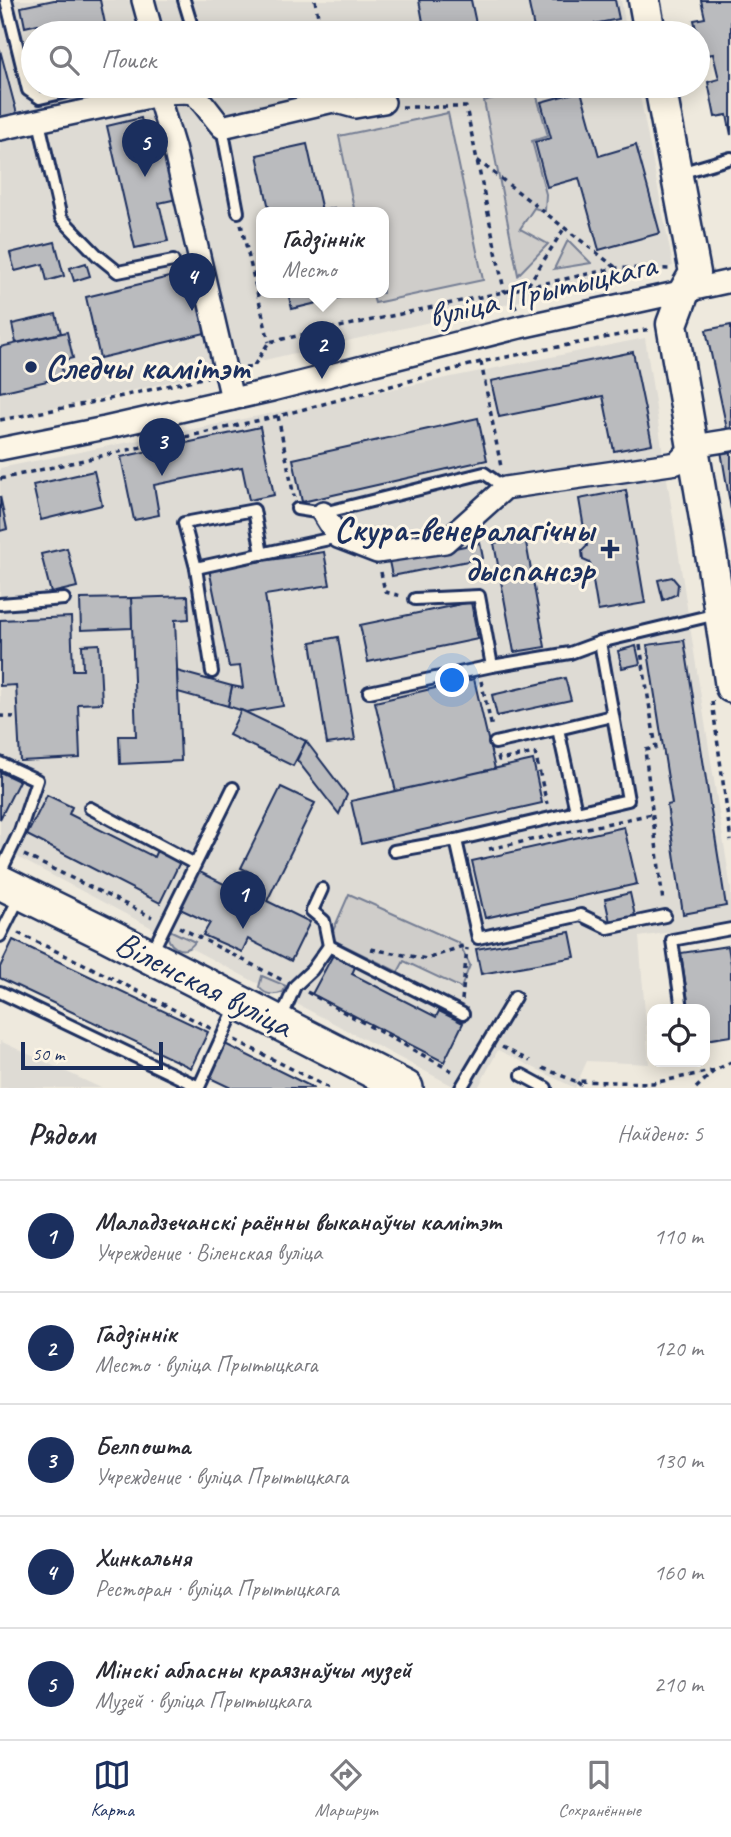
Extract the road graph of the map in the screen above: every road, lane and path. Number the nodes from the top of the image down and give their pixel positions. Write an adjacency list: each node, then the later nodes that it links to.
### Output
1 (6, 0): 10 (lane)
2 (143, 0): 6 (street)
3 (184, 0): 7 (lane)
4 (315, 0): 8 (path)
5 (644, 0): 9 (street)
6 (149, 21)
7 (190, 21)
8 (319, 21)
9 (648, 21)
10 (21, 61)
11 (137, 98): 16 (street)
12 (171, 98): 35 (street)
13 (198, 98): 17 (street)
14 (662, 98): 21 (street)
15 (393, 105): 17 (street); 19 (path)
16 (39, 122): 18 (street); 24 (lane)
17 (222, 127): 22 (lane)
18 (0, 129)
19 (476, 158): 23 (path); 30 (path)
20 (731, 158): 21 (lane)
21 (677, 173): 26 (street)
22 (239, 212): 29 (path)
23 (565, 227): 25 (path); 28 (path)
24 (173, 261)
25 (616, 268): 26 (path); 28 (path)
26 (683, 281): 27 (street, вуліца Прытыцкага); 32 (street); 36 (street, вуліца Прытыцкага)
27 (731, 281)
28 (528, 285): 30 (path)
29 (256, 286)
30 (504, 290): 33 (path)
31 (259, 298): 33 (path)
32 (664, 326): 34 (path); 40 (street)
33 (269, 342): 35 (path)
34 (481, 362): 37 (path); 43 (path)
35 (226, 372): 36 (street); 38 (path)
36 (232, 399): 41 (street, вуліца Прытыцкага)
37 (278, 416): 42 (path); 44 (path)
38 (0, 420)
39 (731, 440): 40 (street)
40 (692, 446): 43 (street); 53 (street)
41 (0, 449)
42 (0, 479)
43 (505, 488): 45 (lane); 47 (street)
44 (297, 509): 45 (lane)
45 (323, 513): 46 (street)
46 (338, 537): 47 (street); 48 (lane)
47 (377, 552): 51 (path)
48 (262, 554): 49 (lane); 49 (lane)
49 (196, 568): 57 (lane)
50 (64, 599): 52 (lane)
51 (415, 599): 56 (lane)
52 (0, 604)
53 (720, 614): 54 (lane); 58 (street)
54 (638, 632): 55 (lane); 69 (path)
55 (600, 642): 56 (lane); 61 (lane)
56 (492, 666): 59 (lane)
57 (212, 672)
58 (731, 687)
59 (369, 692)
60 (0, 716): 62 (path)
61 (612, 716): 63 (lane); 68 (lane)
62 (14, 717)
63 (558, 729): 64 (lane); 68 (lane)
64 (495, 743)
65 (0, 762): 71 (lane)
66 (233, 788): 74 (lane)
67 (90, 808): 74 (lane)
68 (576, 811): 70 (lane)
69 (652, 814): 73 (path); 77 (path)
70 (456, 840): 72 (lane); 73 (lane)
71 (13, 850): 75 (lane); 78 (path)
72 (394, 851)
73 (459, 856): 77 (lane)
74 (195, 864): 78 (lane)
75 (7, 883): 80 (lane); 82 (main road, Віленская вуліца)
76 (322, 889): 81 (lane)
77 (665, 916)
78 (165, 923): 82 (lane); 84 (path)
79 (731, 929): 88 (lane)
80 (2, 931): 91 (path)
81 (329, 946): 83 (lane); 84 (lane)
82 (149, 957): 87 (main road, Віленская вуліца)
83 (354, 959): 89 (lane); 89 (path)
84 (295, 986): 90 (lane); 99 (path)
85 (0, 992): 100 (lane)
86 (515, 997): 92 (lane)
87 (238, 1001): 90 (main road, Віленская вуліца); 91 (lane)
88 (681, 1004)
89 (463, 1014)
90 (279, 1023): 102 (main road, Віленская вуліца)
91 (223, 1035): 100 (lane); 101 (path)
92 (490, 1041): 93 (path); 99 (lane)
93 (532, 1062)
94 (731, 1062): 96 (path)
95 (542, 1068): 98 (path)
96 (716, 1070): 98 (path); 105 (path)
97 (522, 1075): 103 (lane)
98 (575, 1081): 104 (path)
99 (463, 1083)
100 (200, 1088)
101 (330, 1088)
102 (406, 1088)
103 (546, 1088)
104 (584, 1088)
105 (696, 1088)

